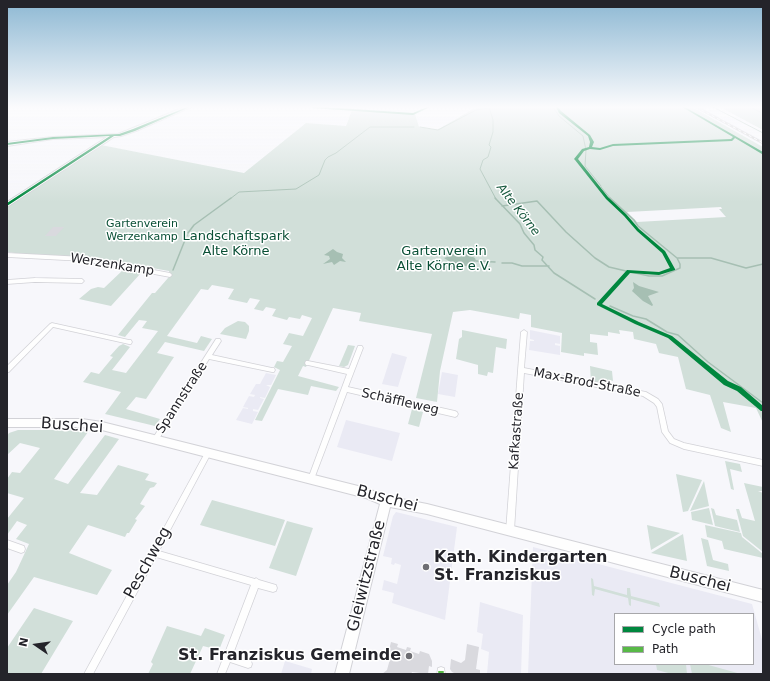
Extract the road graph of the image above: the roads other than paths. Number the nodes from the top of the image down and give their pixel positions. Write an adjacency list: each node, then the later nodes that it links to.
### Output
1 (47, 139): 3 (street)
2 (109, 139): 4 (street)
3 (7, 144)
4 (7, 204)
5 (7, 255): 6 (street, Werzenkamp)
6 (170, 275)
7 (82, 281): 8 (street)
8 (7, 282)
9 (524, 332): 17 (street, Kafkastraße)
10 (218, 341): 13 (street, Spannstraße)
11 (128, 342): 15 (street)
12 (360, 348): 18 (street, Schäffleweg)
13 (208, 356): 16 (street, Spannstraße); 22 (street, Spannstraße)
14 (308, 363): 18 (street, Schäffleweg)
15 (7, 370)
16 (272, 370)
17 (521, 370): 24 (street, Max-Brod-Straße); 27 (street, Kafkastraße)
18 (351, 372): 19 (street, Schäffleweg)
19 (345, 389): 20 (street, Schäffleweg); 25 (street, Schäffleweg)
20 (455, 414)
21 (8, 425): 22 (street, Buschei)
22 (155, 440): 23 (street, Buschei)
23 (208, 453): 25 (street, Buschei); 30 (street, Peschweg)
24 (763, 463)
25 (311, 479): 26 (street, Buschei)
26 (386, 501): 27 (street, Buschei); 38 (street, Gleiwitzstraße)
27 (510, 531): 33 (street, Buschei)
28 (7, 544): 29 (street)
29 (21, 549)
30 (154, 553): 31 (street); 36 (street, Peschweg)
31 (256, 582): 32 (street); 34 (street)
32 (273, 588)
33 (763, 596)
34 (228, 657): 35 (street); 37 (street)
35 (248, 664)
36 (88, 674)
37 (221, 674)
38 (342, 674)

